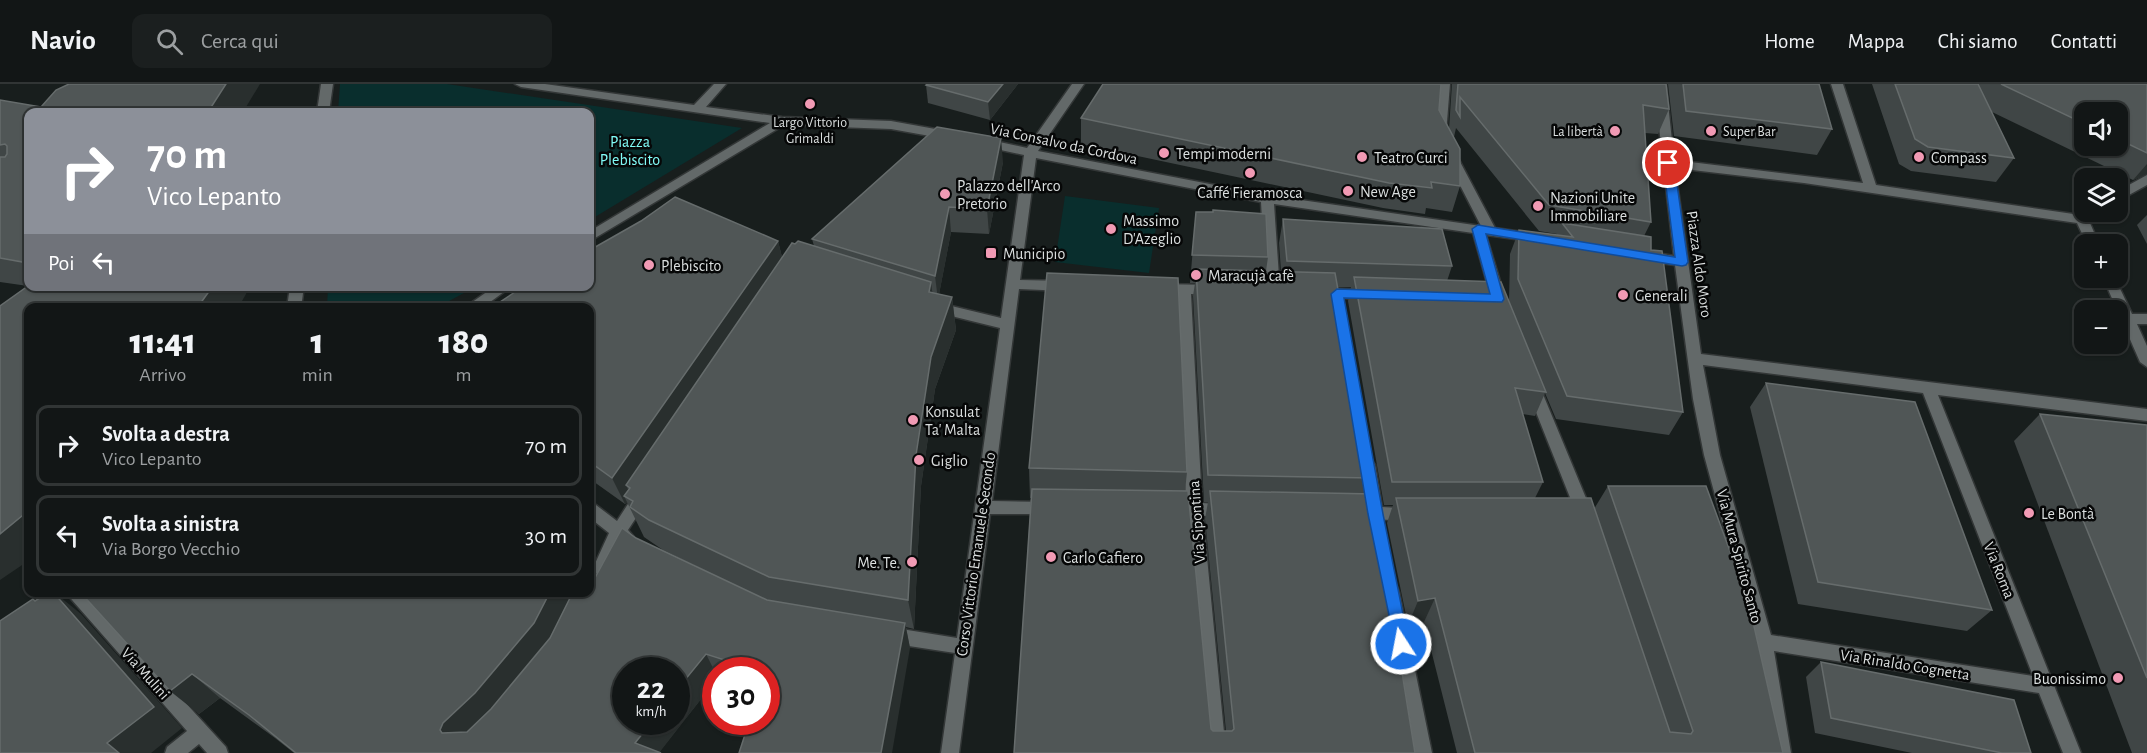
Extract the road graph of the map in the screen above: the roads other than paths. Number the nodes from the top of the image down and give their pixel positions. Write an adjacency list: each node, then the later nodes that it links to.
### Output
1 (327, 84): 8 (street)
2 (520, 84): 9 (street)
3 (720, 84): 9 (street)
4 (1078, 84): 11 (street, Corso Vittorio Emanuele Secondo)
5 (1444, 84): 18 (street)
6 (1660, 84): 12 (street, Piazza Aldo Moro)
7 (1838, 84): 14 (street)
8 (324, 108)
9 (697, 109): 10 (street)
10 (782, 121): 11 (street, Via Consalvo da Cordova); 19 (street)
11 (1030, 153): 16 (street, Via Consalvo da Cordova); 23 (street, Corso Vittorio Emanuele Secondo)
12 (1668, 163): 14 (street); 22 (street, Piazza Aldo Moro)
13 (2147, 179): 15 (street)
14 (1871, 189): 17 (street)
15 (2128, 191)
16 (1267, 199): 18 (street, Via Consalvo da Cordova); 29 (street)
17 (2074, 218)
18 (1484, 229): 20 (street, Via Consalvo da Cordova); 36 (street)
19 (594, 235)
20 (1546, 239)
21 (1626, 253): 22 (street)
22 (1682, 262): 38 (street, Piazza Aldo Moro)
23 (1012, 284): 24 (street); 37 (street, Corso Vittorio Emanuele Secondo)
24 (1083, 286)
25 (1140, 288): 26 (street)
26 (1184, 290): 27 (street); 48 (street, Via Sipontina)
27 (1229, 290)
28 (498, 291): 33 (street)
29 (1273, 291)
30 (1305, 292): 31 (street)
31 (1383, 295)
32 (917, 301): 37 (street)
33 (479, 303)
34 (2128, 319): 35 (street); 39 (street)
35 (2147, 319)
36 (1506, 320)
37 (1005, 324): 45 (street, Corso Vittorio Emanuele Secondo)
38 (1695, 359): 41 (street); 61 (street, Via Mura Spirito Santo)
39 (2147, 362)
40 (1528, 374): 53 (street)
41 (1928, 387): 42 (street); 63 (street, Via Roma)
42 (2147, 415)
43 (1363, 444): 54 (street)
44 (652, 482): 55 (street)
45 (981, 507): 46 (street); 62 (street, Corso Vittorio Emanuele Secondo)
46 (1067, 508)
47 (1159, 509): 48 (street)
48 (1194, 510): 49 (street); 68 (street, Via Sipontina)
49 (1239, 511)
50 (594, 513): 55 (street)
51 (1341, 513): 54 (street)
52 (1422, 514): 54 (street)
53 (1582, 518)
54 (1376, 519)
55 (618, 532): 56 (street); 58 (street)
56 (637, 545)
57 (1387, 571): 69 (street)
58 (594, 582)
59 (78, 597): 64 (street, Via Mulini)
60 (871, 632): 62 (street)
61 (1764, 642): 63 (street, Via Rinaldo Cognetta); 70 (street, Via Mura Spirito Santo)
62 (963, 647): 67 (street, Corso Vittorio Emanuele Secondo)
63 (2046, 686): 71 (street, Via Roma)
64 (199, 732): 65 (street); 66 (street, Via Mulini)
65 (174, 753)
66 (219, 753)
67 (950, 753)
68 (1217, 753)
69 (1423, 753)
70 (1782, 753)
71 (2072, 753)

